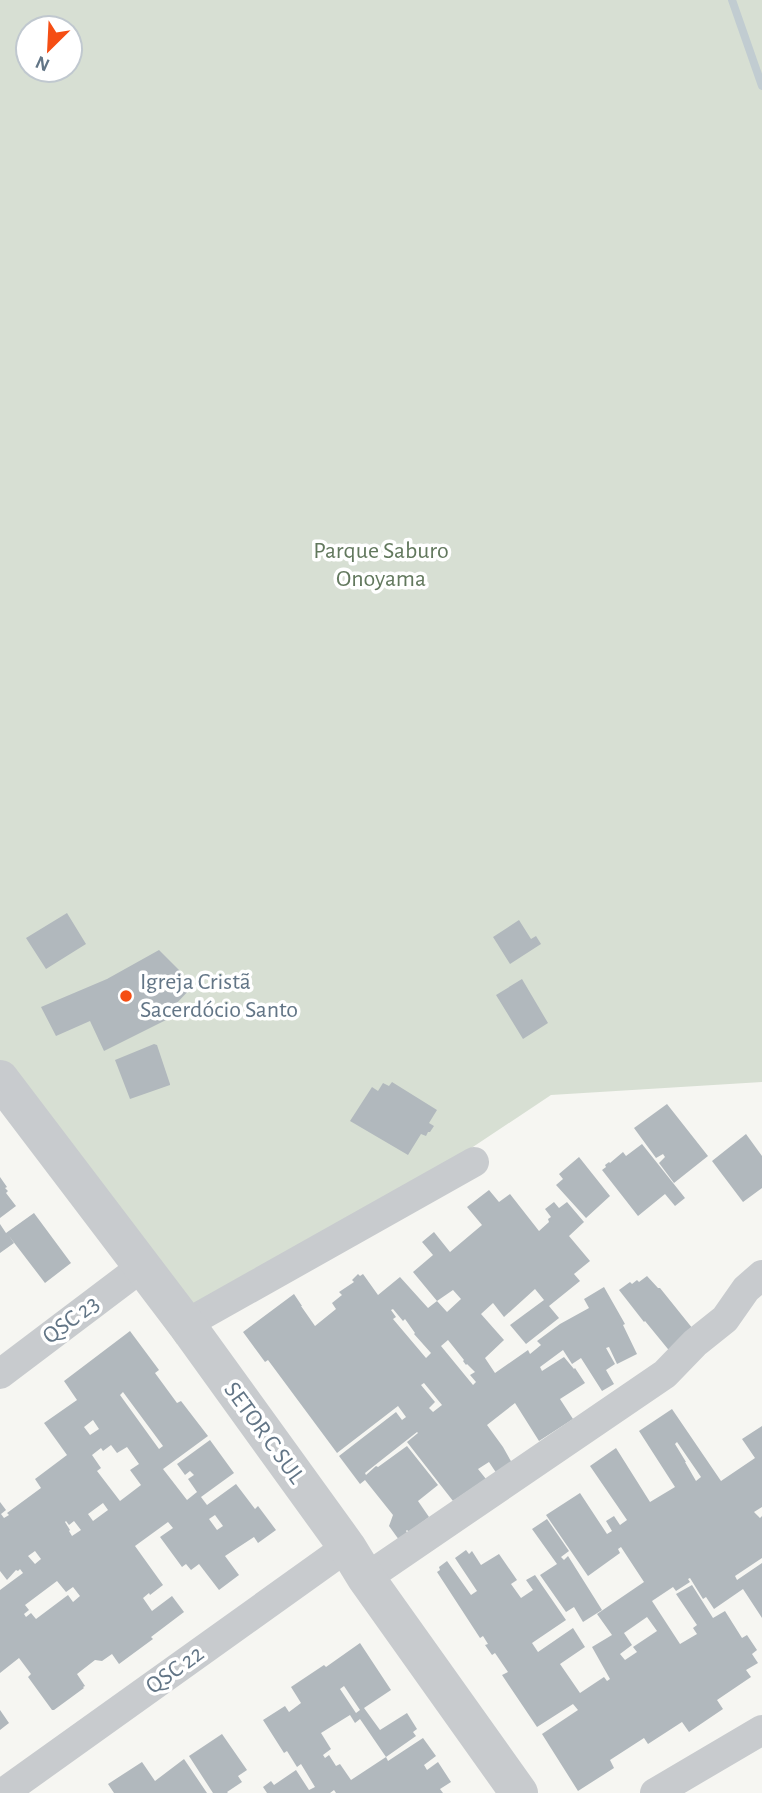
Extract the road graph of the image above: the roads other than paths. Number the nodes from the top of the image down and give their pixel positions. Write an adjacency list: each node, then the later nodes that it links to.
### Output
1 (0, 1079): 3 (street, SETOR C SUL)
2 (474, 1162): 5 (street)
3 (143, 1266): 5 (street, SETOR C SUL); 6 (street, QSC 23)
4 (762, 1275): 7 (street, QSC 22)
5 (186, 1324): 7 (street, SETOR C SUL)
6 (0, 1374)
7 (357, 1562): 9 (street, QSC 22); 10 (street, SETOR C SUL)
8 (762, 1730): 11 (street)
9 (3, 1793)
10 (519, 1793)
11 (655, 1793)

